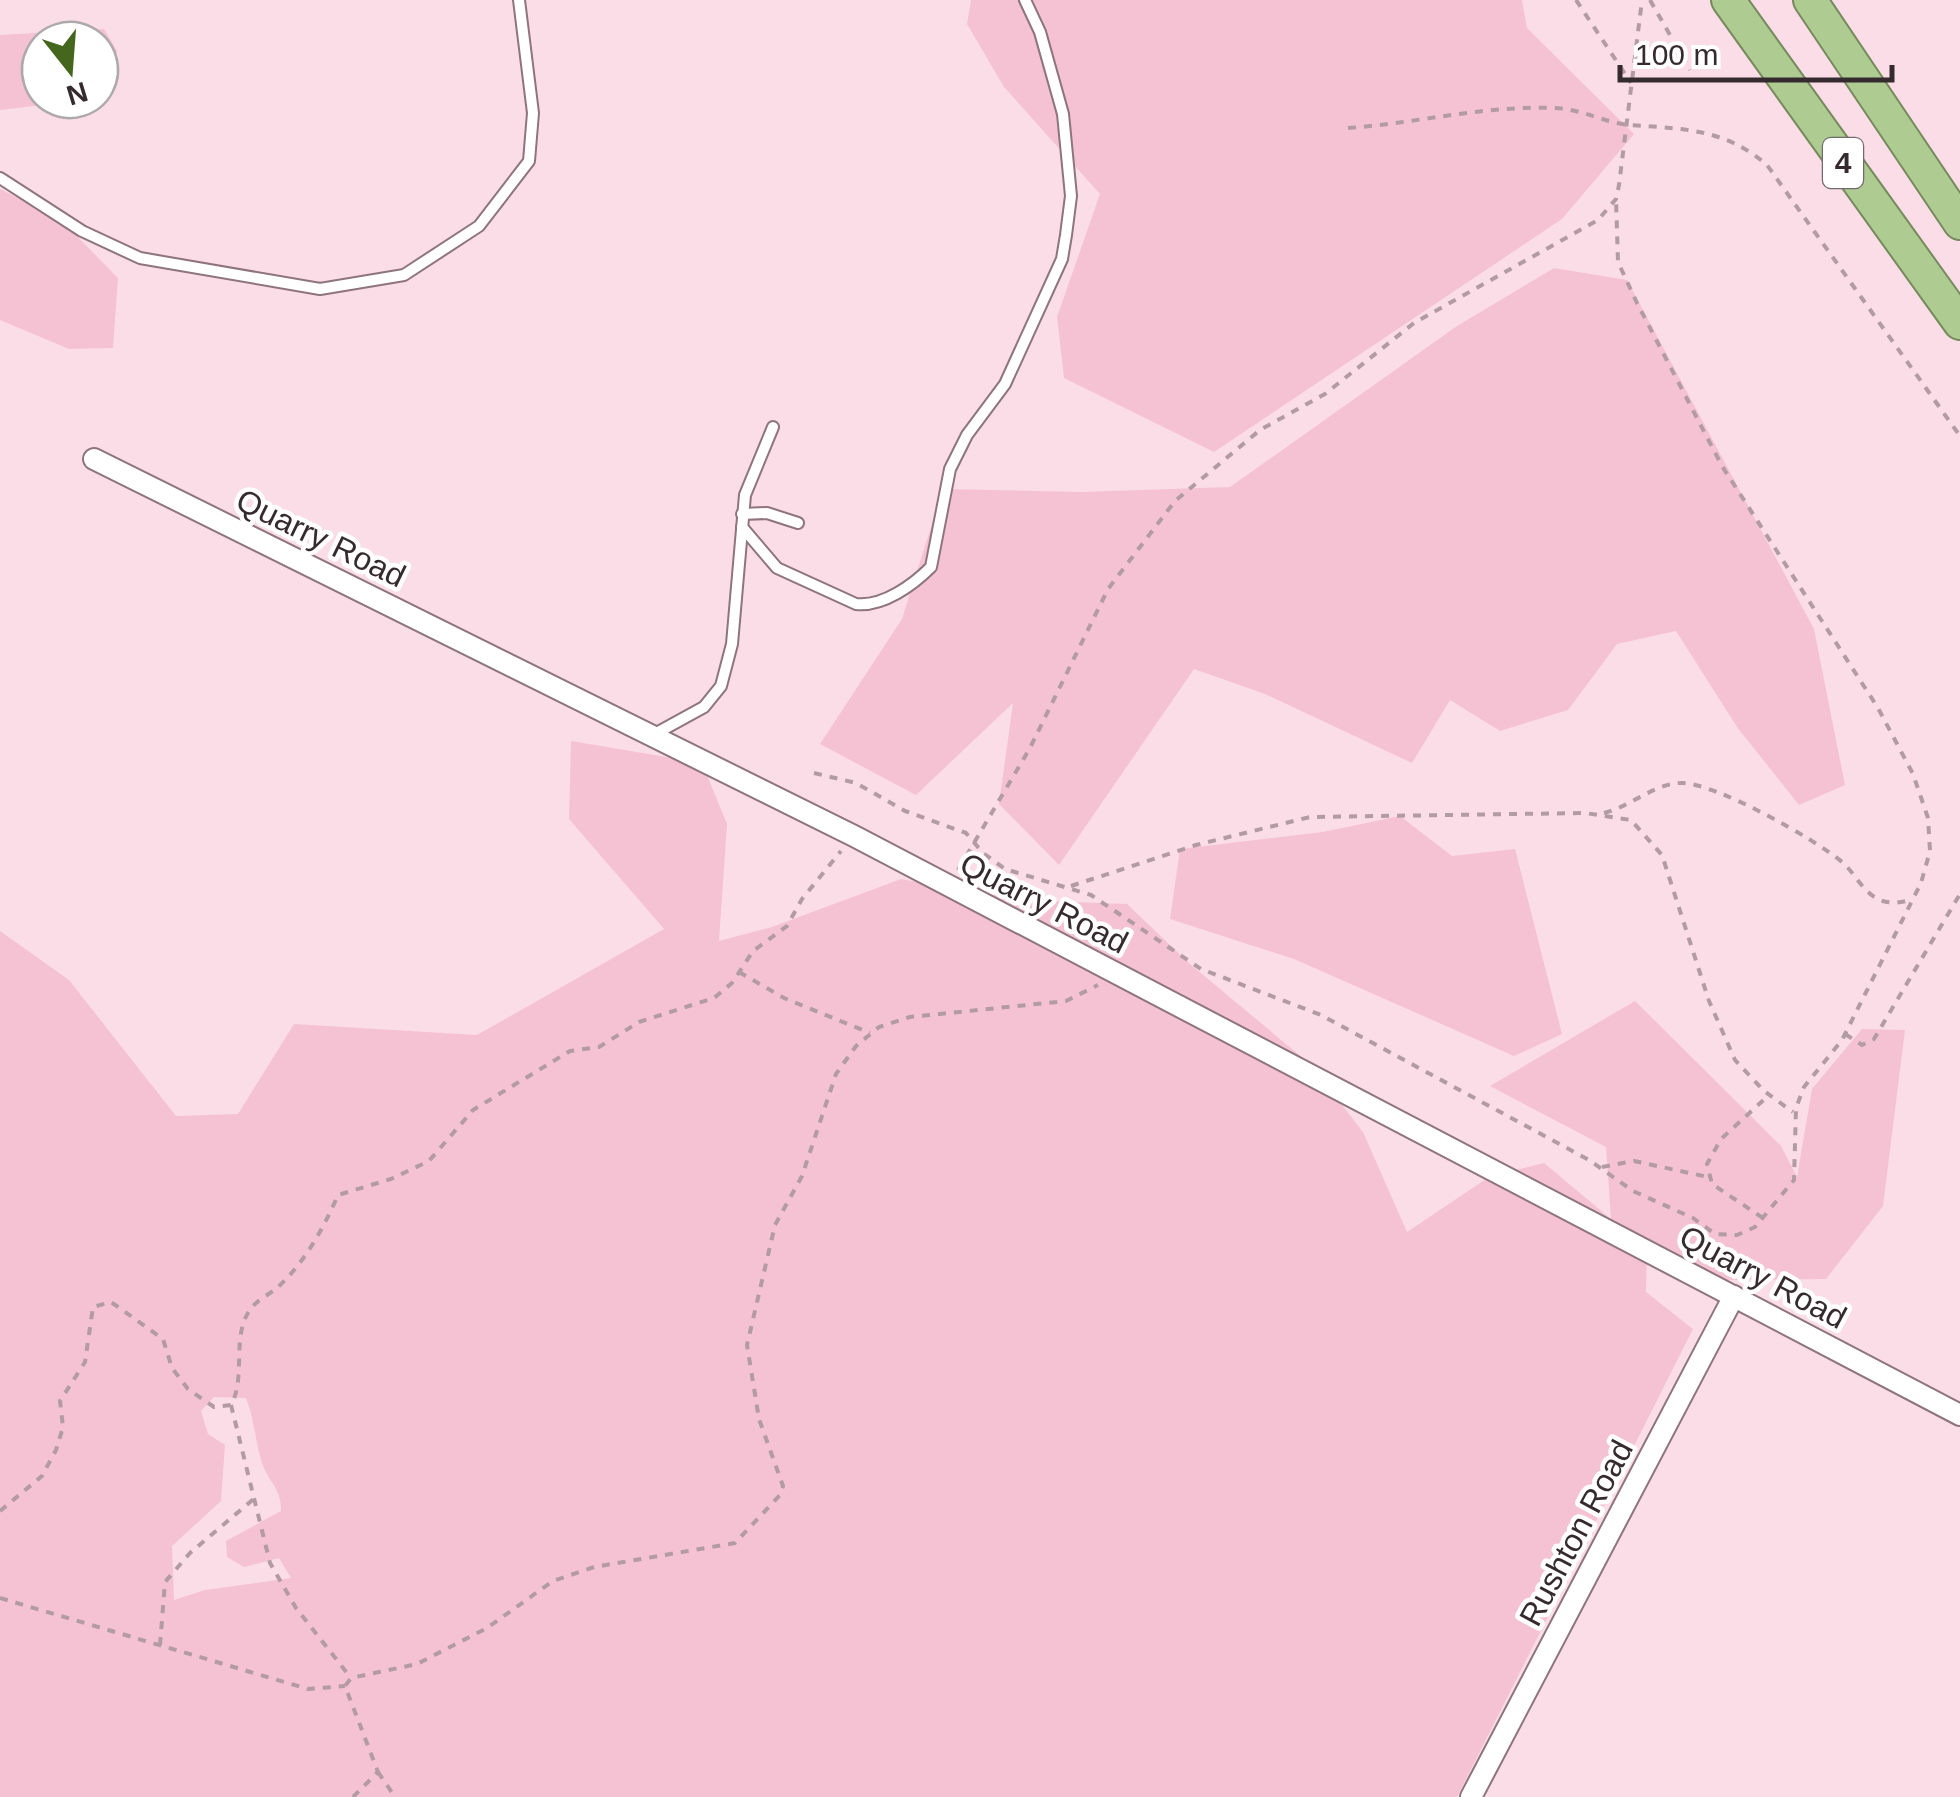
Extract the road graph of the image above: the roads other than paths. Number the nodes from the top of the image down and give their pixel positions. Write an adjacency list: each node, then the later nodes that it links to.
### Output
1 (519, 0): 5 (lane)
2 (1025, 0): 12 (lane)
3 (1728, 0): 7 (highway, 4)
4 (1810, 0): 6 (highway, 4)
5 (0, 178)
6 (1960, 223)
7 (1960, 323)
8 (773, 427): 10 (lane)
9 (94, 460): 13 (street, Quarry Road)
10 (742, 514): 11 (lane); 12 (lane)
11 (798, 523)
12 (742, 527): 13 (lane)
13 (652, 735): 14 (street, Quarry Road)
14 (1734, 1296): 15 (street, Quarry Road); 16 (street, Rushton Road)
15 (1960, 1414)
16 (1472, 1797)

